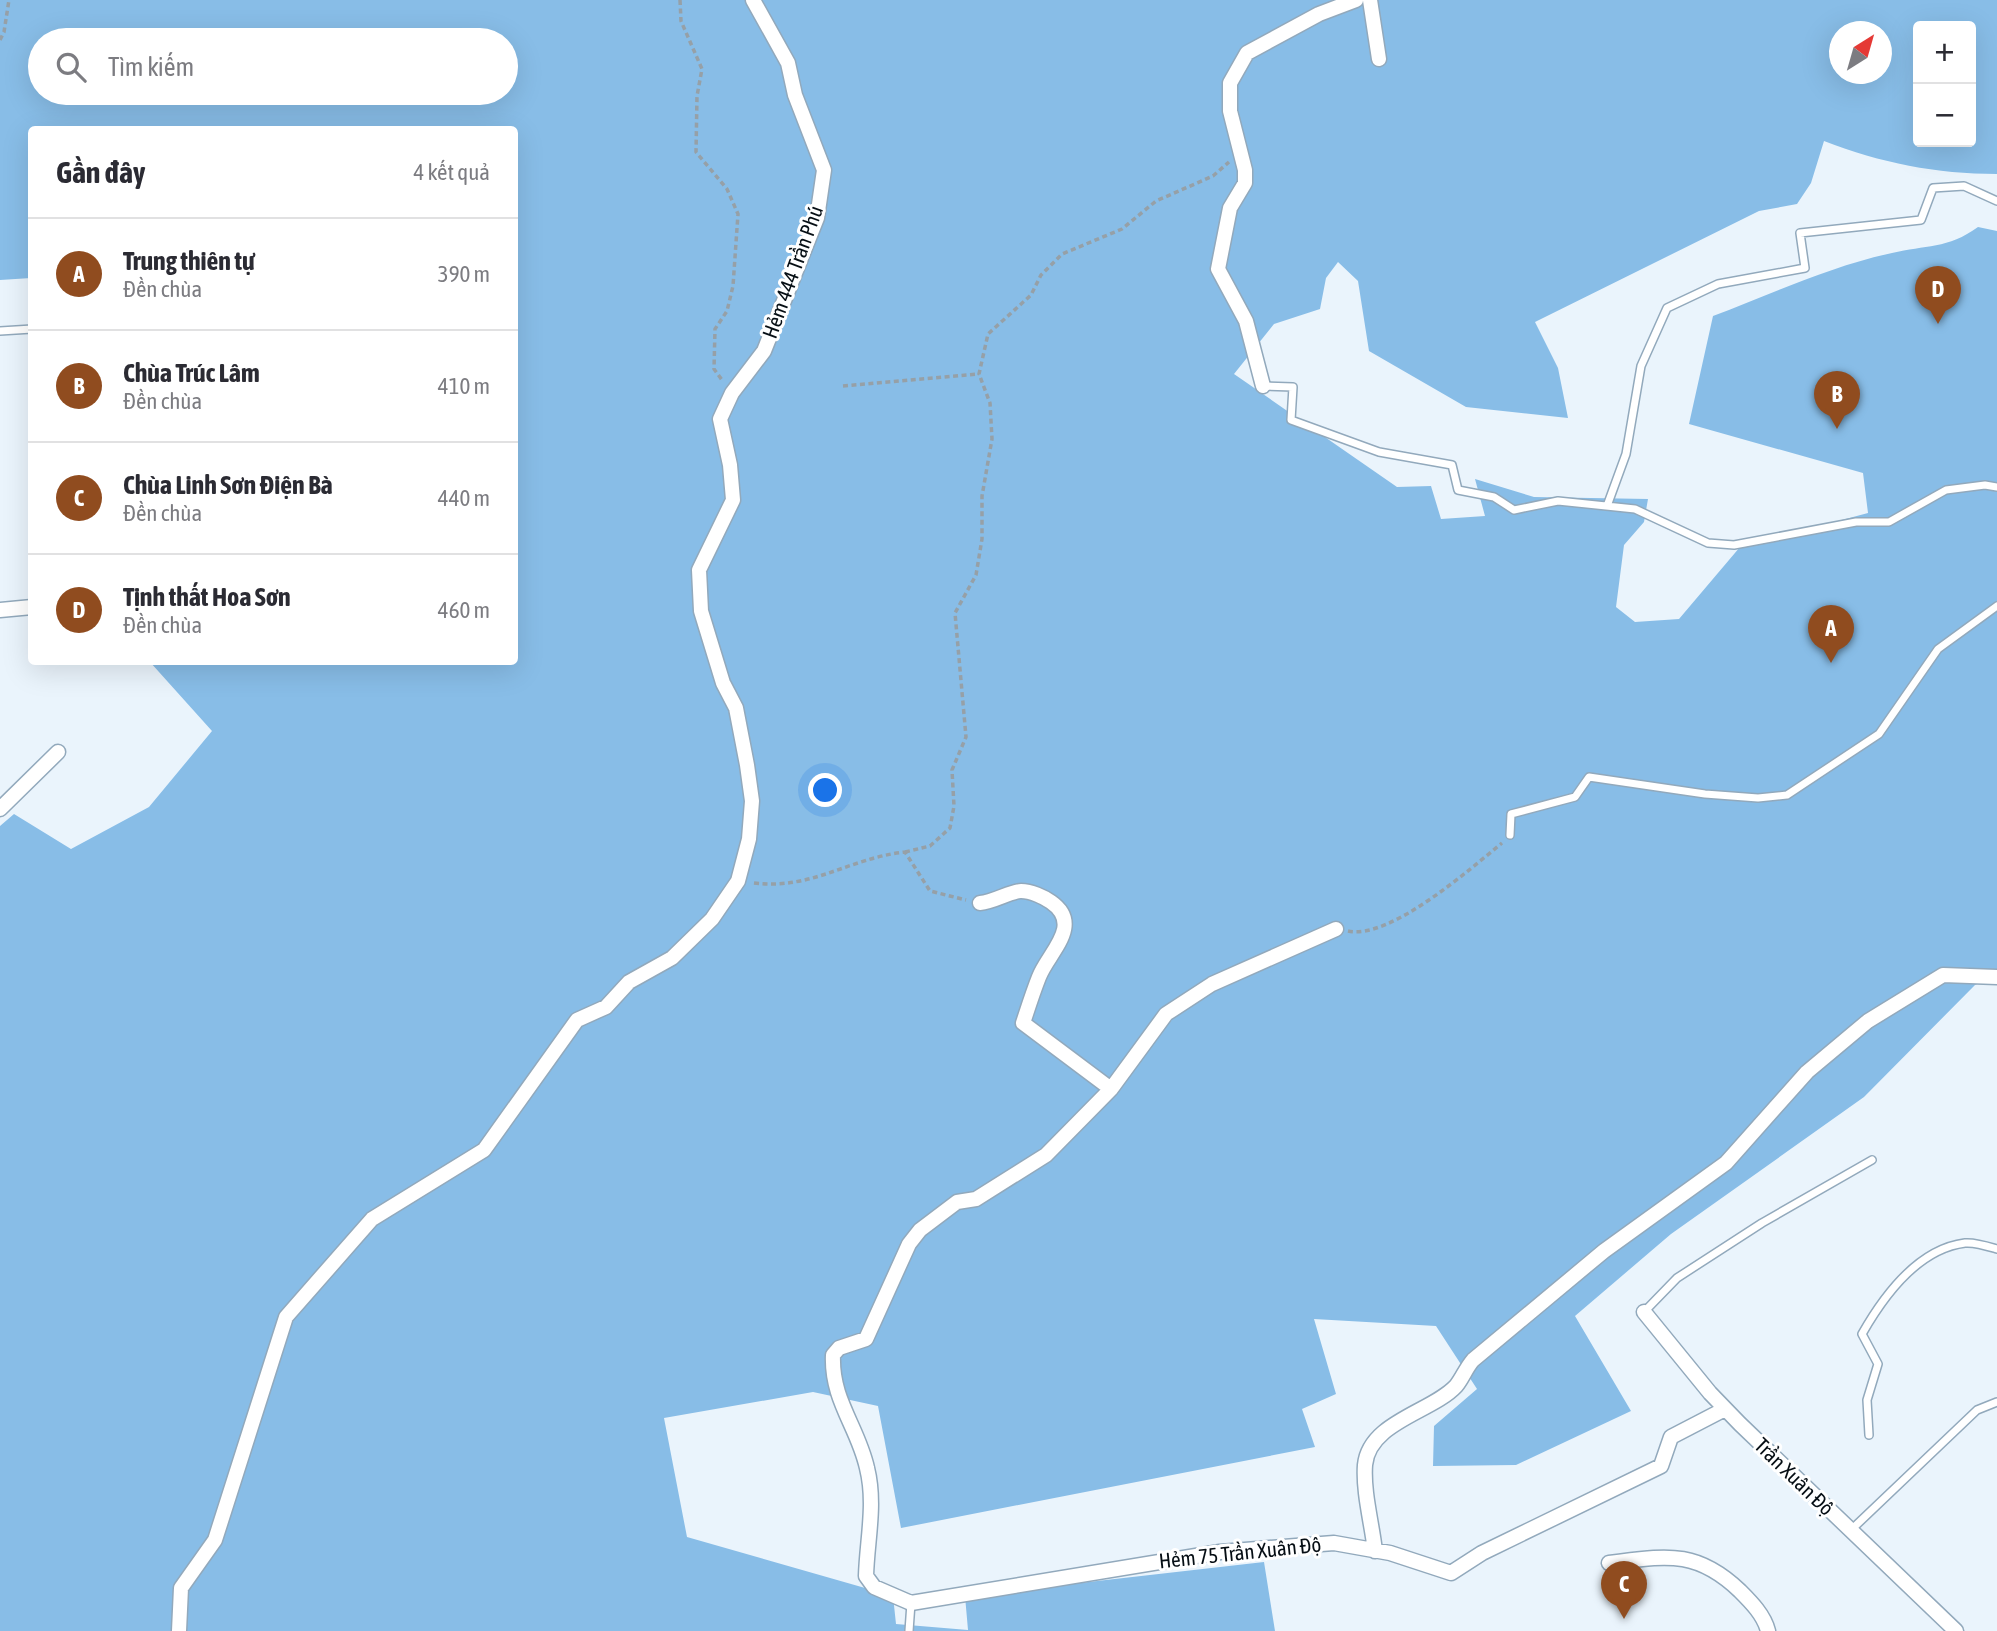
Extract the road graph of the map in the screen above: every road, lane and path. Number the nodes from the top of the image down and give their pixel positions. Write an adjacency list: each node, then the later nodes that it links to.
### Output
1 (9, 0): 6 (path)
2 (680, 0): 15 (path)
3 (753, 0): 15 (street, Hẻm 444 Trần Phú)
4 (1356, 0): 8 (street)
5 (1370, 0): 7 (street)
6 (0, 40)
7 (1378, 59)
8 (1239, 154): 12 (path); 14 (street)
9 (1997, 201): 17 (lane)
10 (28, 329): 11 (lane)
11 (0, 331)
12 (979, 374): 13 (path); 24 (path)
13 (843, 386)
14 (1263, 386): 17 (lane)
15 (732, 393): 25 (street, Hẻm 444 Trần Phú)
16 (1997, 487): 17 (lane)
17 (1607, 506)
18 (1997, 606): 23 (lane)
19 (28, 607): 20 (street)
20 (0, 610)
21 (58, 752): 22 (street)
22 (0, 809)
23 (1510, 835): 27 (path)
24 (905, 852): 25 (path); 26 (path)
25 (738, 881): 40 (street)
26 (980, 903): 29 (street)
27 (1336, 929): 29 (street)
28 (1997, 976): 37 (street)
29 (1111, 1090): 39 (street)
30 (1872, 1160): 32 (lane)
31 (1997, 1249): 35 (lane)
32 (1644, 1312): 34 (street, Trần Xuân Độ)
33 (1997, 1402): 36 (lane)
34 (1725, 1409): 36 (street, Trần Xuân Độ); 37 (street, Hẻm 75 Trần Xuân Độ)
35 (1869, 1435)
36 (1851, 1531): 43 (street, Trần Xuân Độ)
37 (1375, 1551): 39 (street, Hẻm 75 Trần Xuân Độ)
38 (1609, 1563): 42 (street)
39 (911, 1603): 41 (lane)
40 (179, 1631)
41 (909, 1631)
42 (1768, 1631)
43 (1956, 1631)

